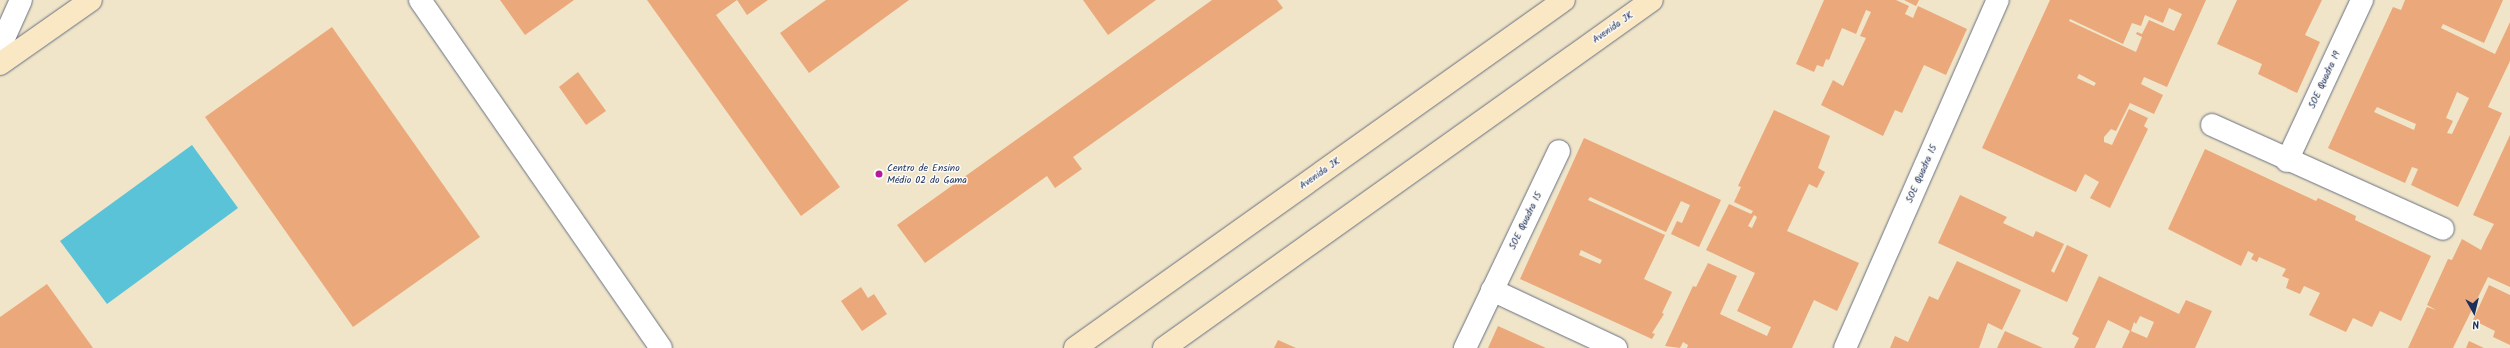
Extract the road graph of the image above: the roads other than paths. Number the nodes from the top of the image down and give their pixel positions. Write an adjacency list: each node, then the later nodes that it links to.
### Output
1 (20, 0): 8 (street)
2 (92, 0): 9 (main road)
3 (420, 0): 15 (street)
4 (1564, 0): 16 (main road, Avenida JK)
5 (1652, 0): 17 (main road, Avenida JK)
6 (1998, 0): 20 (street, SOE Quadra 15)
7 (2362, 0): 12 (street, SOE Quadra 19)
8 (0, 47)
9 (0, 64)
10 (2212, 125): 12 (street)
11 (1559, 151): 14 (street, SOE Quadra 15)
12 (2287, 161): 13 (street)
13 (2443, 229)
14 (1492, 290): 18 (street, SOE Quadra 15); 19 (street)
15 (661, 348)
16 (1076, 348)
17 (1164, 348)
18 (1465, 348)
19 (1616, 348)
20 (1845, 348)

